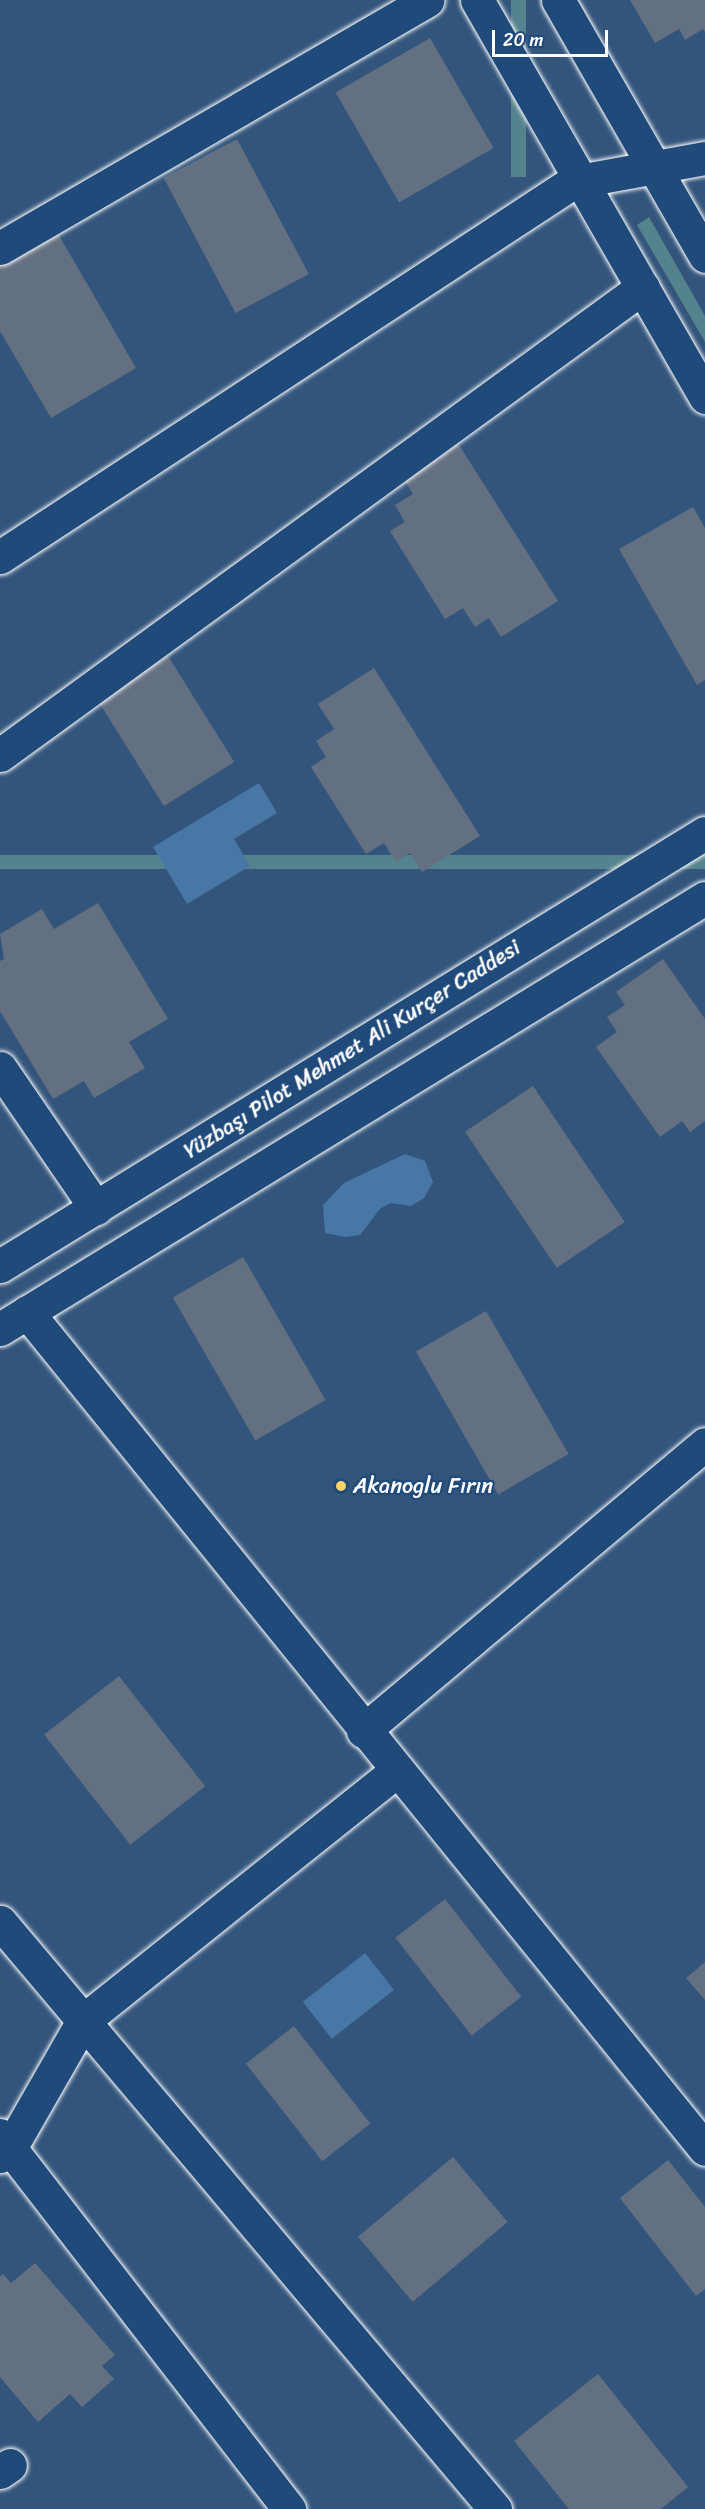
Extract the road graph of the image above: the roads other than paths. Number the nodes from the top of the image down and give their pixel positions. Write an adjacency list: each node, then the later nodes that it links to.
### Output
1 (427, 0): 7 (street)
2 (477, 0): 6 (street)
3 (558, 0): 5 (street)
4 (705, 158): 5 (street)
5 (654, 168): 6 (street); 8 (street)
6 (583, 180): 9 (street); 11 (street)
7 (0, 248)
8 (705, 256)
9 (643, 287): 10 (street); 12 (street)
10 (705, 397)
11 (0, 557)
12 (0, 755)
13 (705, 833): 16 (street, Yüzbaşı Pilot Mehmet Ali Kurçer Caddesi)
14 (705, 898): 18 (street)
15 (0, 1068): 16 (street)
16 (96, 1208): 17 (street, Yüzbaşı Pilot Mehmet Ali Kurçer Caddesi)
17 (0, 1266)
18 (14, 1320): 20 (street)
19 (705, 1444): 20 (street)
20 (363, 1731): 21 (street)
21 (396, 1772): 23 (street); 25 (street)
22 (0, 1922): 23 (street)
23 (83, 2021): 24 (street); 27 (street)
24 (3, 2147): 26 (street)
25 (705, 2149)
26 (289, 2509)
27 (495, 2509)

